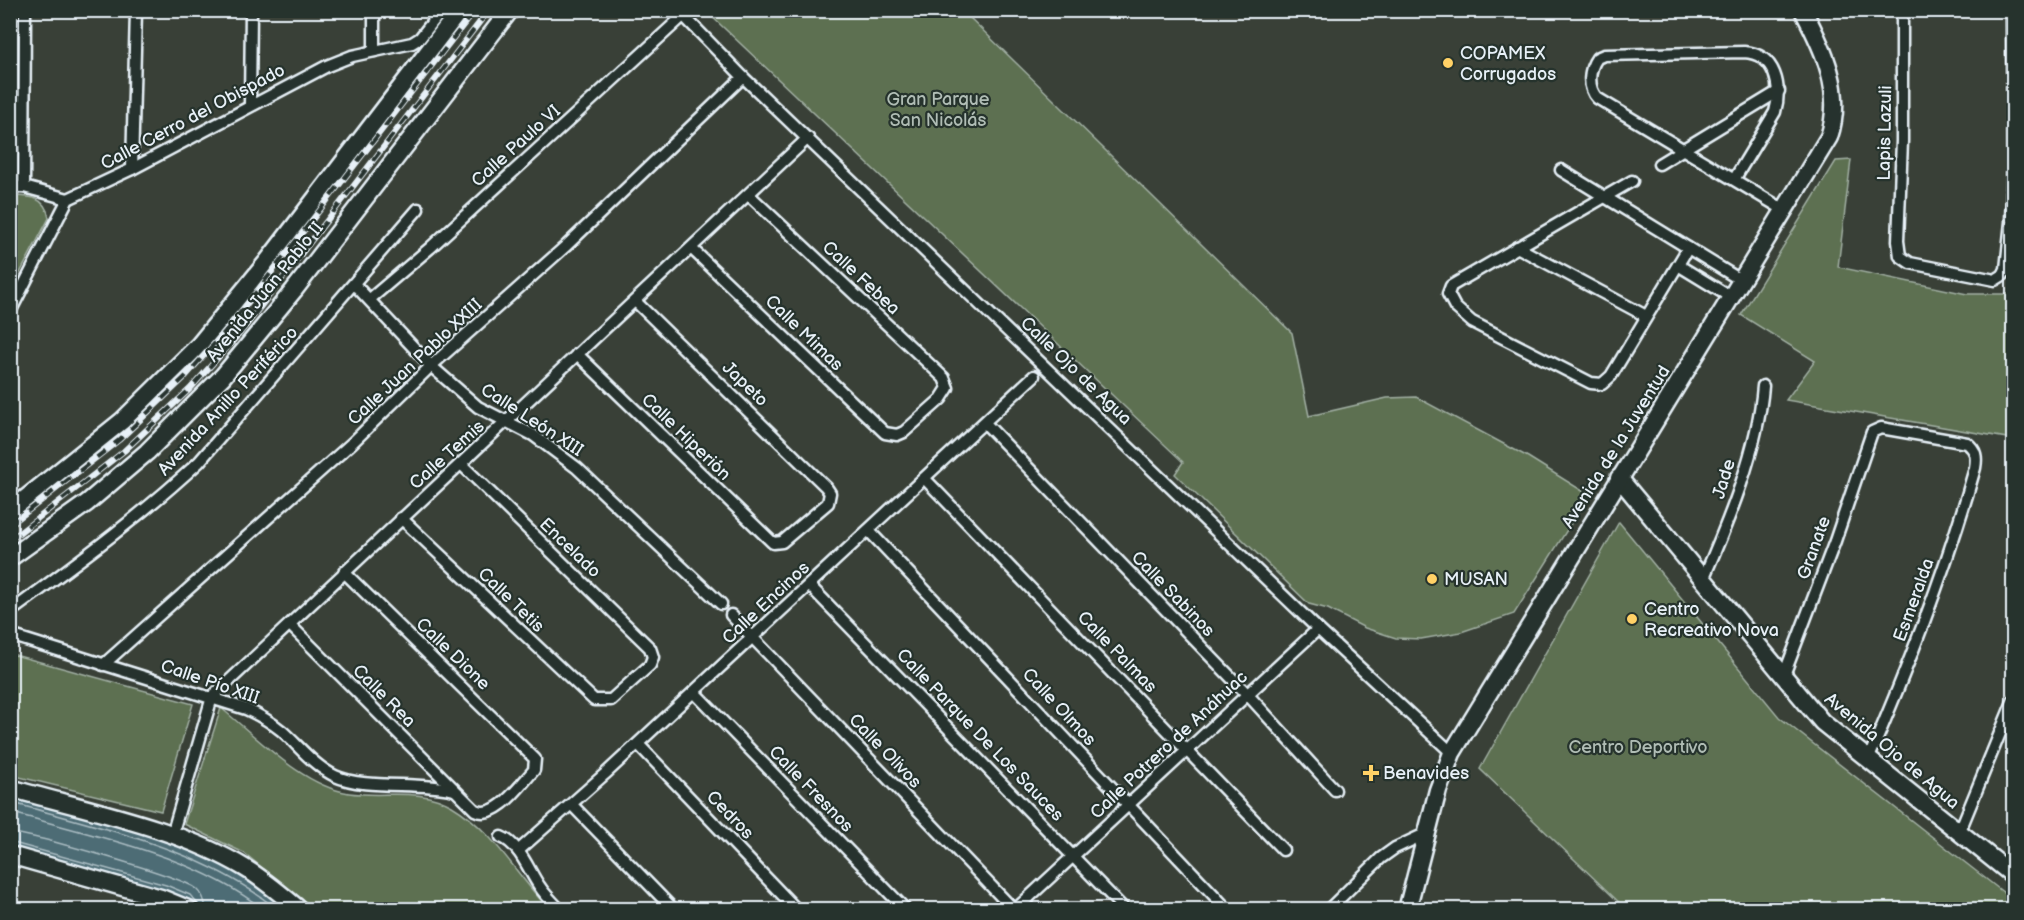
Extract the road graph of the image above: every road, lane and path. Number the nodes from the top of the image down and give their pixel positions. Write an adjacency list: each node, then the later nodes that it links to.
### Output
1 (25, 10): 24 (street)
2 (136, 10): 19 (street)
3 (251, 10): 15 (street)
4 (374, 10): 12 (street)
5 (442, 10): 12 (street, Calle Cerro del Obispado)
6 (460, 10): 52 (main road, Avenida Juan Pablo II)
7 (510, 10): 56 (main road, Avenida Juan Pablo II)
8 (1803, 10): 29 (main road, Avenida de la Juventud)
9 (1902, 10): 10 (street, Lapis Lazuli)
10 (2012, 10)
11 (680, 13): 13 (street, Calle Ojo de Agua); 37 (street, Calle Paulo VI)
12 (374, 51): 15 (street, Calle Cerro del Obispado)
13 (743, 77): 16 (street, Calle Ojo de Agua); 42 (street, Calle Juan Pablo XXIII)
14 (1779, 91): 17 (street); 17 (street); 21 (street)
15 (250, 105): 19 (street, Calle Cerro del Obispado)
16 (808, 138): 25 (street, Calle Temis); 64 (street, Calle Ojo de Agua)
17 (1685, 149): 18 (street); 21 (street)
18 (1659, 164)
19 (132, 169): 27 (street, Calle Cerro del Obispado)
20 (1561, 170): 26 (street)
21 (1735, 178): 29 (street)
22 (1632, 181): 26 (street)
23 (10, 187): 24 (street)
24 (24, 187): 27 (street)
25 (749, 195): 32 (street, Calle Temis); 47 (street, Calle Febea)
26 (1603, 196): 30 (street); 31 (street)
27 (68, 199): 39 (street)
28 (418, 209): 35 (street, Avenida Anillo Periférico)
29 (1786, 211): 34 (main road, Avenida de la Juventud)
30 (1517, 248): 40 (street); 40 (street)
31 (1688, 248): 33 (street); 34 (street)
32 (692, 249): 38 (street, Calle Temis); 47 (street, Calle Mimas)
33 (1678, 265): 36 (street); 40 (street)
34 (1742, 281): 36 (main road, Avenida de la Juventud)
35 (355, 285): 37 (street, Calle León XIII); 61 (street, Avenida Anillo Periférico)
36 (1732, 298): 50 (main road, Avenida de la Juventud)
37 (370, 299): 42 (street, Calle León XIII)
38 (635, 302): 41 (street, Calle Temis); 55 (street, Japeto)
39 (10, 312)
40 (1646, 316)
41 (578, 354): 45 (street, Calle Temis); 55 (street, Calle Hiperión)
42 (431, 366): 45 (street, Calle León XIII); 67 (street, Calle Juan Pablo XXIII)
43 (1034, 376): 46 (street, Calle Encinos)
44 (1763, 386): 58 (street, Jade)
45 (507, 423): 49 (street, Calle Temis); 60 (street, Calle León XIII)
46 (985, 423): 51 (street, Calle Encinos); 70 (street, Calle Sabinos)
47 (897, 435)
48 (1973, 447): 68 (street, Granate); 77 (street, Esmeralda)
49 (461, 464): 53 (street, Calle Temis); 73 (street, Encelado)
50 (1619, 478): 58 (main road, Avenida Ojo de Agua); 76 (main road, Avenida de la Juventud)
51 (925, 479): 54 (street, Calle Encinos); 75 (street, Calle Palmas)
52 (10, 511)
53 (401, 518): 57 (street, Calle Temis); 73 (street, Calle Tetis)
54 (869, 531): 59 (street, Calle Encinos); 82 (street, Calle Olmos)
55 (774, 543)
56 (10, 558)
57 (344, 572): 63 (street, Calle Temis); 79 (street, Calle Dione)
58 (1704, 577): 68 (main road, Avenida Ojo de Agua)
59 (810, 586): 66 (street, Calle Encinos); 90 (street, Calle Parque De Los Sauces)
60 (721, 604)
61 (10, 612)
62 (731, 615): 66 (street, Calle Olivos)
63 (290, 625): 71 (street, Calle Temis); 79 (street, Calle Rea)
64 (1318, 629): 70 (street, Calle Potrero de Anáhuac); 76 (street, Calle Ojo de Agua)
65 (10, 635): 67 (street, Calle Pío XIII)
66 (753, 638): 69 (street, Calle Encinos); 99 (street, Calle Olivos)
67 (103, 665): 71 (street, Calle Pío XIII)
68 (1784, 675): 77 (main road, Avenida Ojo de Agua)
69 (694, 692): 74 (street, Calle Encinos); 98 (street, Calle Fresnos)
70 (1248, 696): 75 (street, Calle Potrero de Anáhuac); 80 (street, Calle Sabinos)
71 (212, 697): 79 (street, Calle Pío XIII); 85 (street)
72 (2013, 699): 84 (street)
73 (600, 702)
74 (638, 744): 81 (street, Calle Encinos); 97 (street, Cedros)
75 (1188, 750): 82 (street, Calle Potrero de Anáhuac); 87 (street, Calle Palmas)
76 (1452, 753): 83 (main road, Avenida de la Juventud)
77 (1868, 760): 84 (main road, Avenida Ojo de Agua)
78 (10, 788): 85 (main road)
79 (454, 790)
80 (1335, 790)
81 (572, 805): 88 (street, Calle Encinos); 96 (street)
82 (1129, 805): 90 (street, Calle Potrero de Anáhuac); 92 (street, Calle Olmos)
83 (1427, 832): 101 (street); 102 (main road, Avenida de la Juventud)
84 (1959, 833): 91 (main road, Avenida Ojo de Agua)
85 (172, 836): 94 (main road)
86 (501, 837): 88 (street)
87 (1283, 850)
88 (518, 851): 95 (street)
89 (10, 855): 93 (main road)
90 (1074, 856): 99 (street, Calle Potrero de Anáhuac); 100 (street, Calle Parque De Los Sauces)
91 (2013, 876)
92 (1225, 907)
93 (190, 909)
94 (300, 909)
95 (560, 909)
96 (674, 909)
97 (797, 909)
98 (906, 909)
99 (1014, 909)
100 (1125, 909)
101 (1328, 909)
102 (1407, 909)

